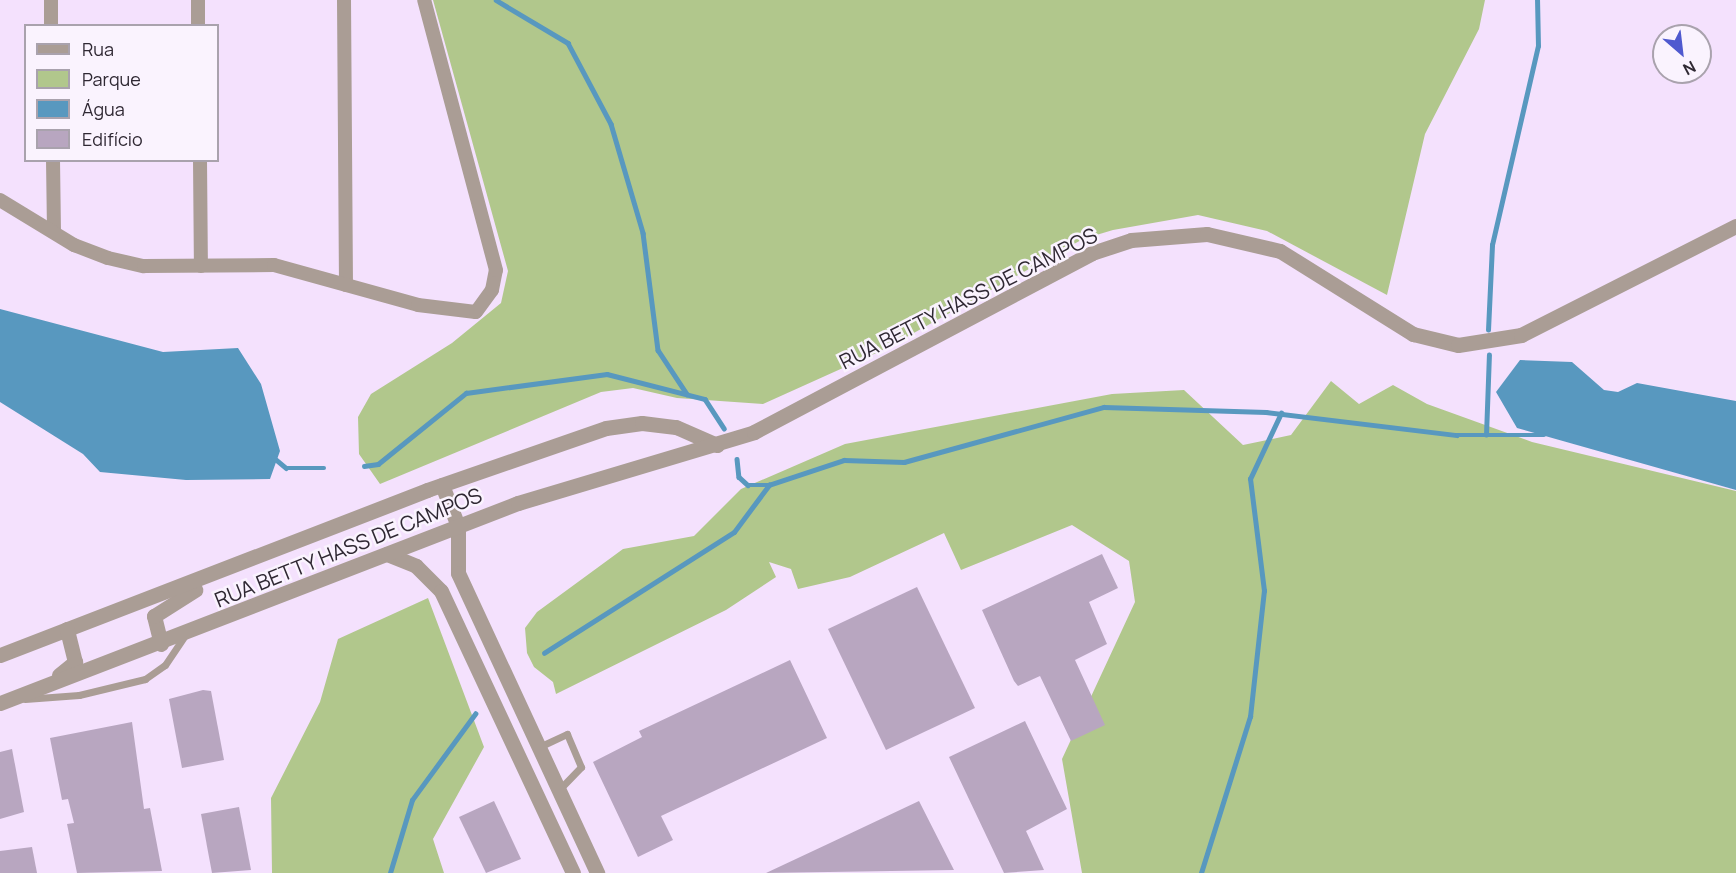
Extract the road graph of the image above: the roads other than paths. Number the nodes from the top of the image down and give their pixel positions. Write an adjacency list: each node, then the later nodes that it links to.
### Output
1 (51, 0): 5 (street)
2 (198, 0): 6 (street)
3 (344, 0): 13 (street)
4 (424, 0): 13 (street)
5 (51, 24)
6 (198, 24)
7 (53, 162): 11 (street)
8 (200, 162): 12 (street)
9 (0, 200): 11 (street)
10 (1736, 226): 14 (street, RUA BETTY HASS DE CAMPOS)
11 (54, 232): 12 (street)
12 (201, 267): 13 (street)
13 (346, 285)
14 (717, 445): 15 (street, RUA BETTY HASS DE CAMPOS); 16 (street, RUA BETTY HASS DE CAMPOS)
15 (442, 485): 16 (street); 18 (street, RUA BETTY HASS DE CAMPOS)
16 (458, 526): 17 (street, RUA BETTY HASS DE CAMPOS); 24 (street)
17 (387, 554): 20 (street, RUA BETTY HASS DE CAMPOS); 26 (street)
18 (251, 560): 19 (street, RUA BETTY HASS DE CAMPOS); 21 (street)
19 (67, 629): 22 (street, RUA BETTY HASS DE CAMPOS); 23 (street)
20 (186, 634): 21 (street, RUA BETTY HASS DE CAMPOS); 23 (lane)
21 (161, 644): 23 (street, RUA BETTY HASS DE CAMPOS)
22 (0, 655)
23 (5, 702)
24 (539, 747): 25 (street); 25 (lane)
25 (558, 790): 27 (street)
26 (573, 873)
27 (597, 873)

